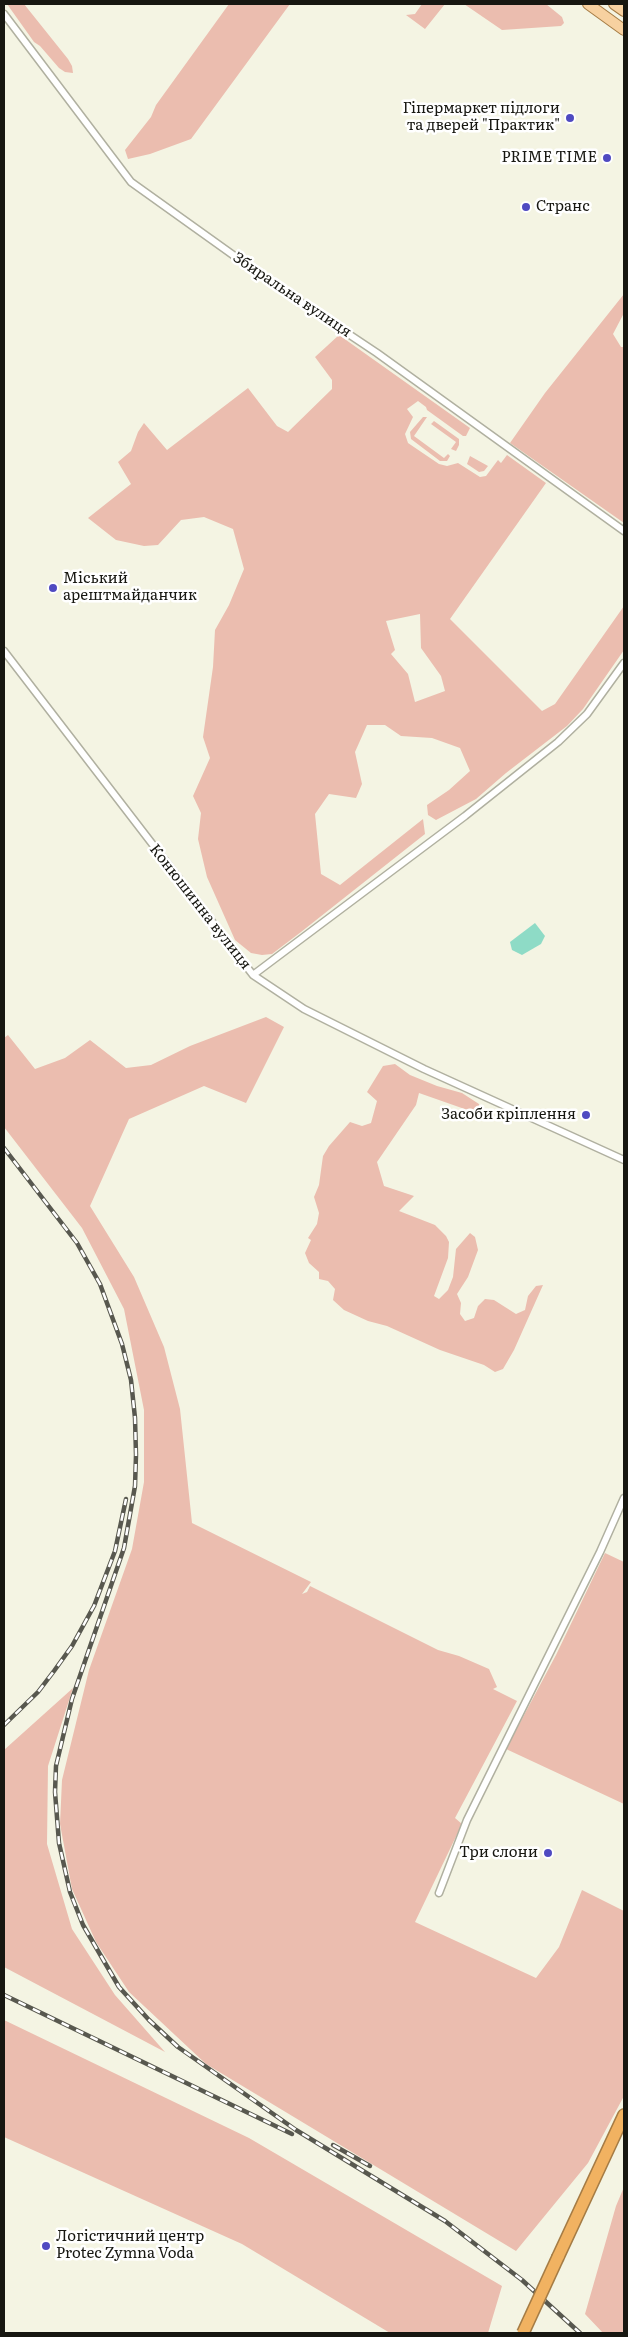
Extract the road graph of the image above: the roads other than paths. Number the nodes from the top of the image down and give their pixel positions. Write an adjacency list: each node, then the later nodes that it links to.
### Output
1 (588, 4): 5 (main road)
2 (614, 4): 3 (main road)
3 (624, 11)
4 (4, 14): 6 (street, Збиральна вулиця)
5 (624, 30)
6 (624, 531)
7 (4, 652): 9 (street, Конюшинна вулиця)
8 (624, 663): 9 (street)
9 (253, 975): 10 (street, Конюшинна вулиця)
10 (624, 1160)
11 (624, 1498): 12 (street)
12 (439, 1893)
13 (624, 2115): 14 (highway, bridge)
14 (523, 2333)

